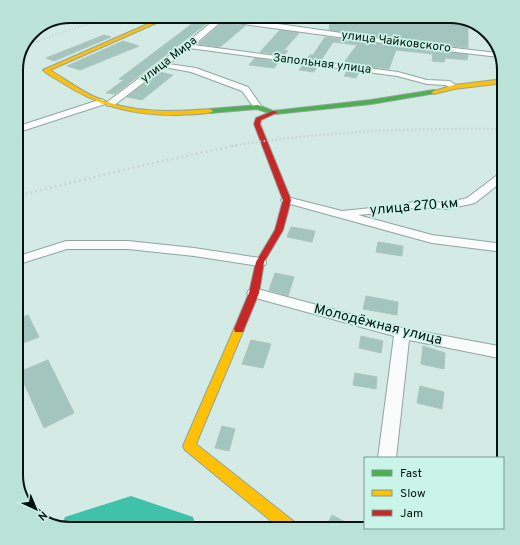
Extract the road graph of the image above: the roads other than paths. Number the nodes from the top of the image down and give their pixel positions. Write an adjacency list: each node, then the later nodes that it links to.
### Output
1 (154, 23): 9 (street)
2 (214, 23): 4 (street, улица Мира)
3 (265, 23): 5 (street, улица Чайковского)
4 (188, 46): 6 (street, улица Мира); 8 (street, Запольная улица)
5 (494, 55)
6 (164, 64): 9 (street, улица Мира); 10 (street)
7 (497, 82): 8 (street)
8 (454, 87): 11 (street)
9 (106, 103): 10 (street); 12 (street, улица Мира)
10 (258, 108): 11 (street)
11 (271, 112): 14 (street)
12 (23, 128)
13 (497, 181): 15 (street, улица 270 км)
14 (287, 200): 15 (street); 18 (street)
15 (339, 214): 16 (street)
16 (497, 247)
17 (23, 259): 18 (street)
18 (260, 262): 19 (street)
19 (254, 293): 20 (street, Молодёжная улица); 23 (street)
20 (402, 333): 21 (street, Молодёжная улица); 22 (street)
21 (497, 352)
22 (387, 457)
23 (283, 522)

